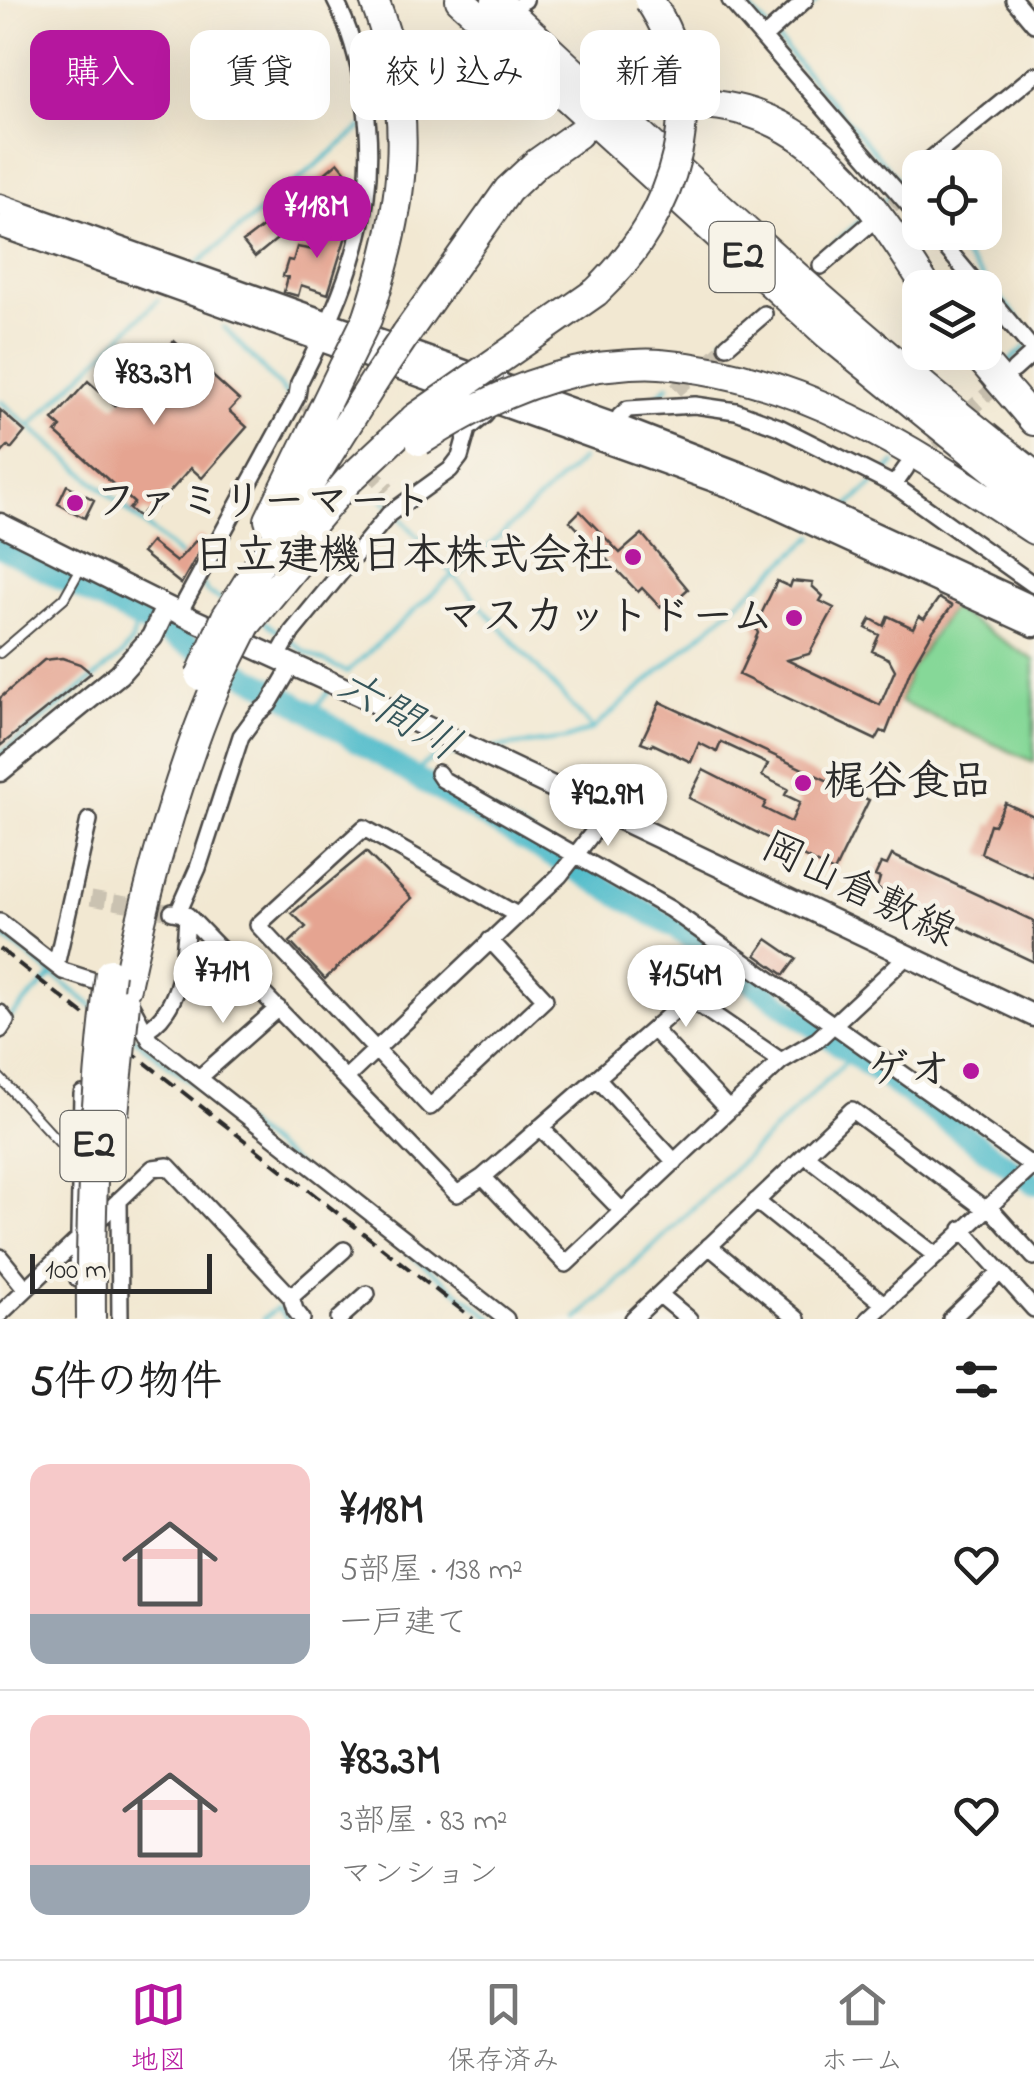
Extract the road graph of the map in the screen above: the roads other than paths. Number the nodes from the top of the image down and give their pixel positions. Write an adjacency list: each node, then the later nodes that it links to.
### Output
1 (335, 0): 14 (street)
2 (374, 0): 53 (highway, bridge)
3 (460, 0): 44 (highway, E2)
4 (515, 0): 41 (highway, E2)
5 (649, 0): 38 (highway, bridge)
6 (730, 0): 10 (street)
7 (806, 0): 10 (street)
8 (1014, 0): 9 (street)
9 (1034, 24)
10 (768, 33): 18 (street)
11 (1034, 75): 16 (street)
12 (720, 104): 25 (highway)
13 (382, 120): 14 (street)
14 (369, 126): 29 (street)
15 (578, 134): 53 (highway, bridge)
16 (942, 150)
17 (902, 188): 18 (street)
18 (899, 191): 19 (street)
19 (902, 195)
20 (0, 205): 29 (street)
21 (0, 226): 29 (street)
22 (867, 226): 24 (street)
23 (948, 250): 26 (street)
24 (821, 266)
25 (914, 270)
26 (965, 270)
27 (1002, 313): 31 (street)
28 (764, 314): 30 (street)
29 (325, 332): 35 (street); 39 (street); 52 (street)
30 (726, 346)
31 (1031, 348): 33 (street)
32 (990, 370): 37 (highway)
33 (1014, 370)
34 (676, 390): 36 (street)
35 (501, 406): 39 (street); 45 (street)
36 (660, 406): 39 (street); 42 (street)
37 (1034, 422)
38 (417, 429): 48 (highway, bridge); 53 (highway)
39 (613, 433): 46 (street)
40 (906, 468): 42 (street)
41 (1034, 475)
42 (885, 480): 50 (street)
43 (388, 490): 45 (street)
44 (1034, 502)
45 (396, 507): 55 (street)
46 (830, 521): 51 (street); 54 (street)
47 (0, 524): 49 (street, 岡山倉敷線)
48 (1034, 530)
49 (80, 569): 52 (street, 岡山倉敷線); 56 (lane)
50 (1034, 585)
51 (1034, 607)
52 (169, 612): 55 (street, 岡山倉敷線); 57 (street)
53 (236, 621): 70 (highway, E2, bridge)
54 (1034, 626)
55 (287, 649): 59 (street, 岡山倉敷線); 64 (street)
56 (0, 653)
57 (0, 771)
58 (438, 773): 61 (street)
59 (608, 813): 61 (street); 68 (street, 岡山倉敷線)
60 (89, 820): 62 (street)
61 (575, 855): 65 (street); 73 (street)
62 (72, 893): 63 (street); 69 (street)
63 (91, 898)
64 (179, 913): 71 (street); 75 (street)
65 (517, 914): 67 (street); 76 (street)
66 (0, 922): 69 (street)
67 (490, 940): 76 (street); 76 (street)
68 (907, 956): 72 (street, 岡山倉敷線); 73 (street)
69 (56, 966): 75 (street)
70 (119, 980): 110 (highway, E2, bridge); 111 (highway, E2, bridge)
71 (278, 1008): 79 (street); 80 (street)
72 (1034, 1016)
73 (833, 1026): 77 (street); 88 (street)
74 (653, 1029): 77 (street); 81 (street); 83 (street)
75 (146, 1030): 79 (street)
76 (376, 1050): 80 (street)
77 (781, 1060): 83 (street)
78 (0, 1078): 87 (lane)
79 (199, 1078): 115 (street)
80 (346, 1078): 89 (street)
81 (596, 1078): 84 (street); 86 (street)
82 (82, 1094): 87 (street)
83 (729, 1110): 86 (street)
84 (540, 1127): 89 (street); 93 (street)
85 (805, 1154): 91 (street); 92 (street); 98 (street)
86 (675, 1162): 93 (street)
87 (79, 1164): 95 (street)
88 (1029, 1170): 92 (street)
89 (482, 1177): 93 (street)
90 (119, 1200): 95 (street); 105 (street); 112 (street)
91 (756, 1201): 96 (street); 106 (street)
92 (986, 1207): 94 (street); 100 (street)
93 (622, 1211)
94 (962, 1230): 98 (street); 101 (street)
95 (77, 1242): 102 (street); 109 (street)
96 (708, 1246): 104 (street); 118 (street)
97 (344, 1250): 105 (street)
98 (935, 1255): 106 (street)
99 (0, 1257): 102 (street)
100 (1034, 1257)
101 (1000, 1272): 107 (street); 120 (street)
102 (26, 1289): 108 (street)
103 (367, 1294): 114 (street)
104 (659, 1294): 116 (street); 117 (street)
105 (291, 1298): 113 (street)
106 (884, 1304): 119 (street)
107 (1034, 1310)
108 (0, 1314)
109 (78, 1319)
110 (91, 1319)
111 (108, 1319)
112 (120, 1319)
113 (302, 1319)
114 (339, 1319)
115 (506, 1319)
116 (633, 1319)
117 (689, 1319)
118 (797, 1319)
119 (868, 1319)
120 (951, 1319)

